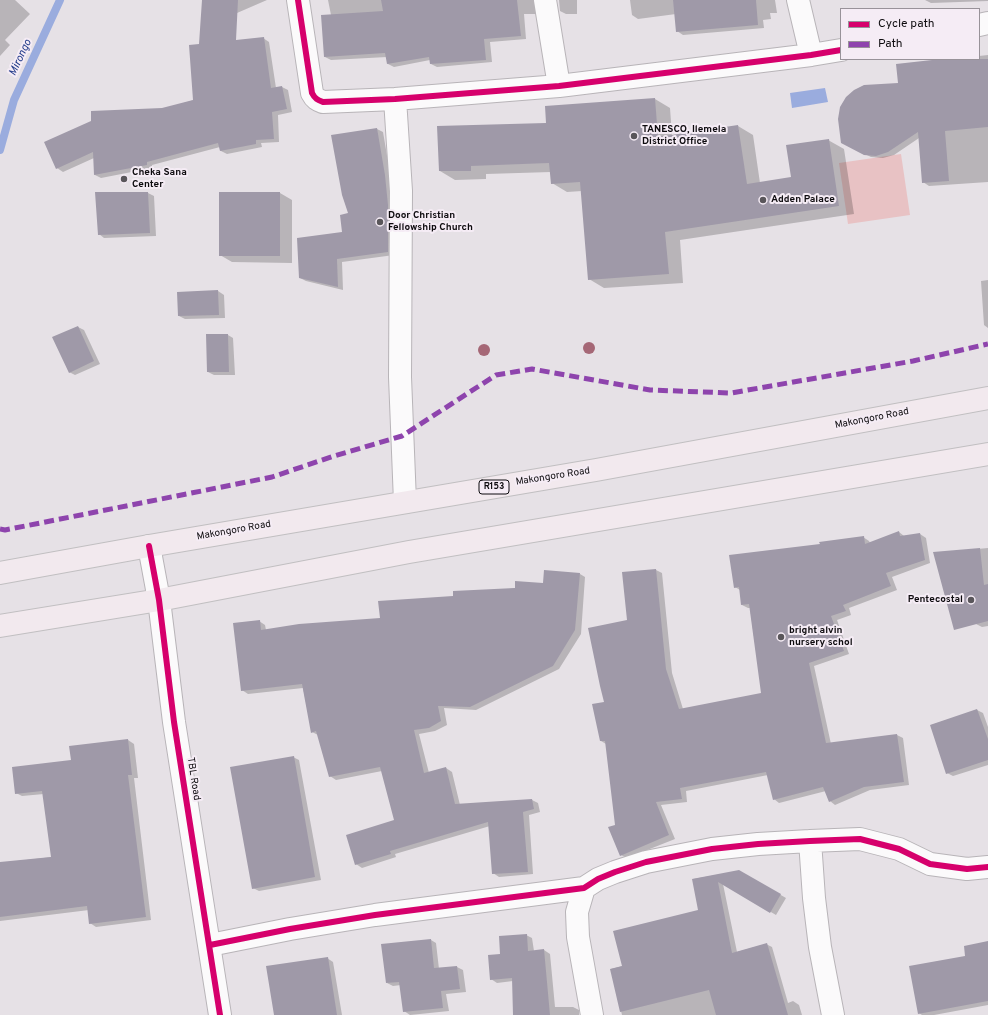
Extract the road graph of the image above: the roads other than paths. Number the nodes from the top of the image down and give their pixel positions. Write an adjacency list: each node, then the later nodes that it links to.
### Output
1 (298, 0): 7 (street)
2 (545, 0): 6 (street)
3 (798, 0): 5 (street)
4 (840, 50): 5 (street)
5 (810, 55): 6 (street)
6 (559, 86): 7 (street)
7 (395, 99): 10 (street)
8 (988, 398): 10 (main road, Makongoro Road / R153)
9 (988, 454): 13 (main road)
10 (405, 502): 11 (main road, Makongoro Road / R153)
11 (149, 546): 12 (main road, Makongoro Road / R153); 13 (street, TBL Road)
12 (0, 573)
13 (159, 600): 14 (main road); 18 (street, TBL Road)
14 (0, 626)
15 (810, 841): 16 (street); 17 (street); 21 (street)
16 (988, 867)
17 (584, 888): 18 (street); 20 (street)
18 (210, 945): 19 (street, TBL Road)
19 (220, 1015)
20 (592, 1015)
21 (833, 1015)

